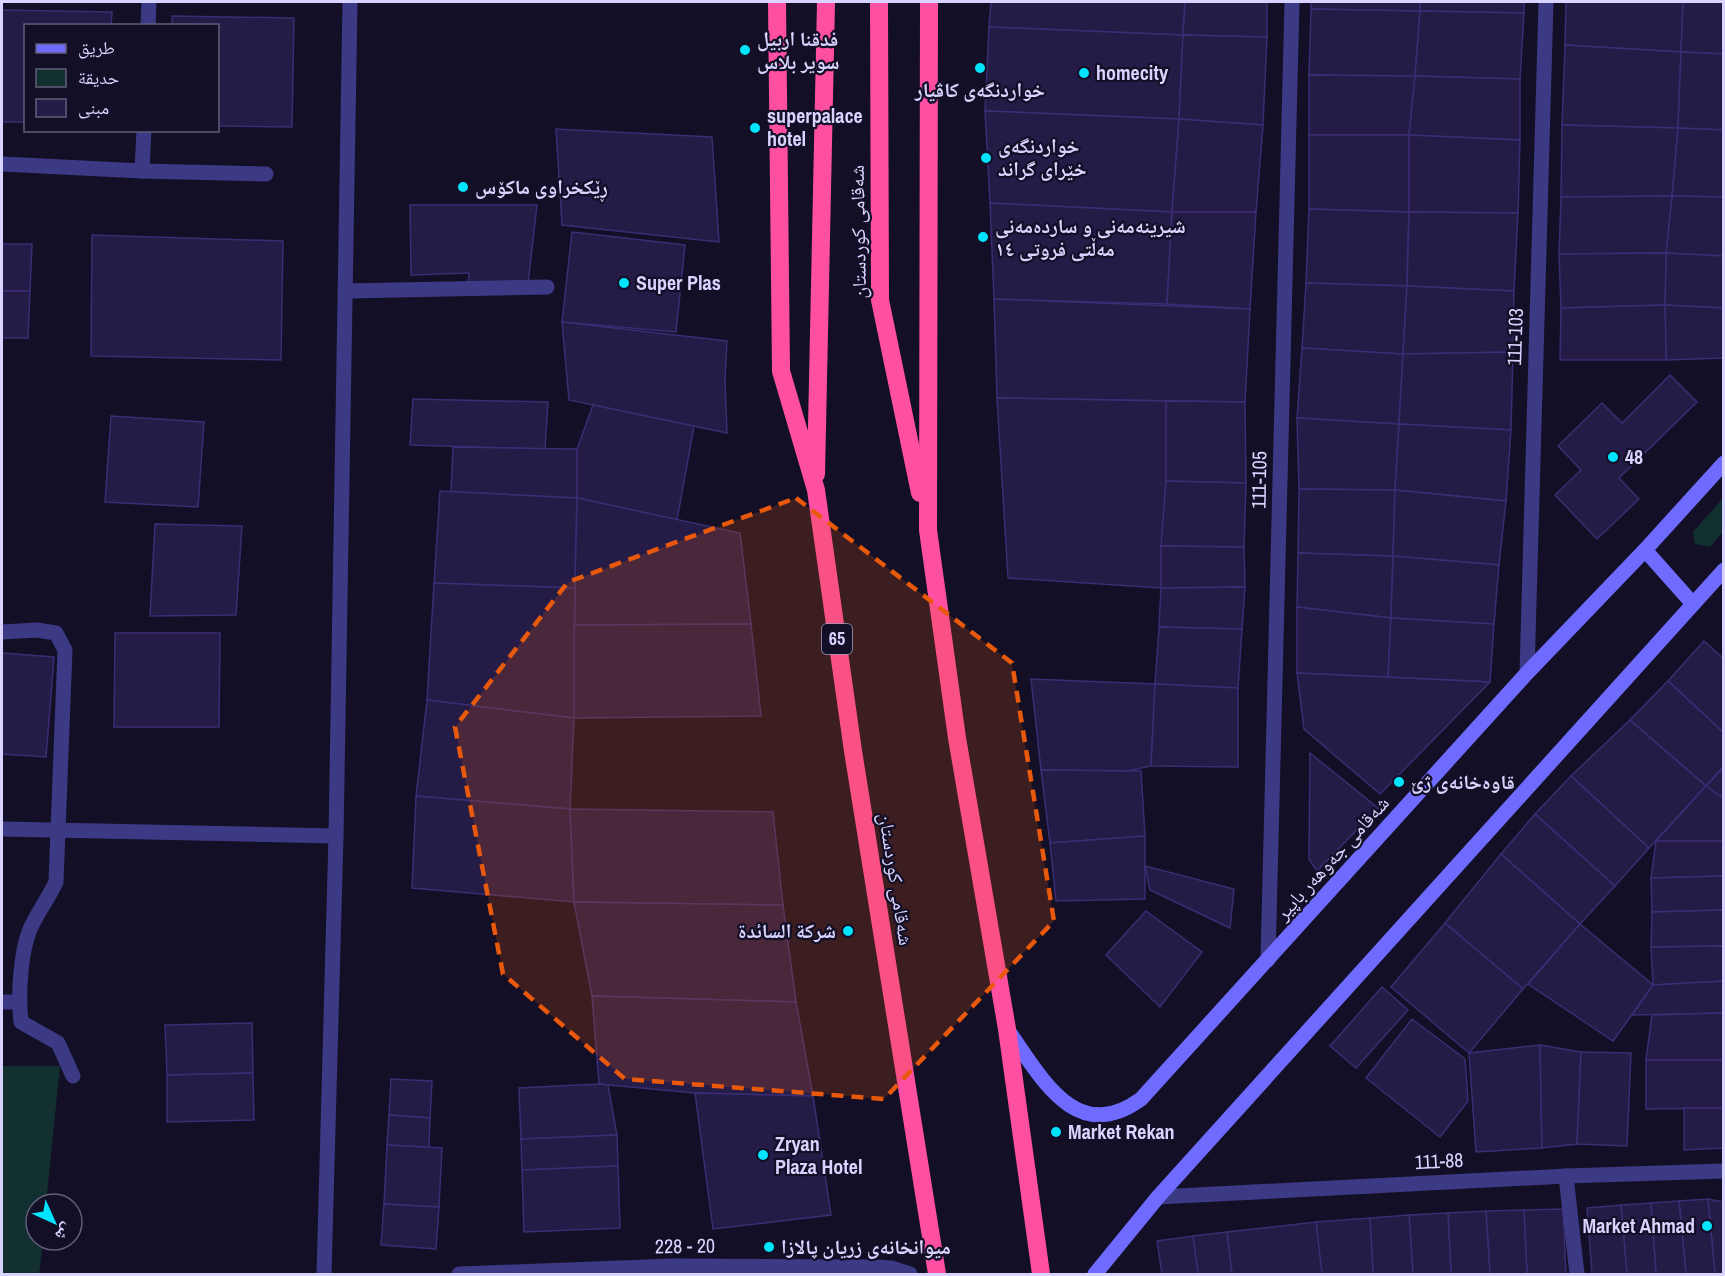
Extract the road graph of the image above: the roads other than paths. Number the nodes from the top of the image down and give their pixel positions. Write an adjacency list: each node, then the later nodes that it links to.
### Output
1 (149, 2): 9 (street)
2 (350, 2): 15 (street)
3 (777, 2): 17 (highway, شەقامی کوردستان / 65)
4 (826, 2): 17 (highway, شەقامی کوردستان / 65)
5 (879, 2): 18 (highway, شەقامی کوردستان)
6 (929, 2): 18 (highway, شەقامی کوردستان)
7 (1292, 2): 27 (street, 111-105)
8 (1546, 2): 23 (street, 111-103)
9 (148, 24)
10 (144, 132): 12 (street)
11 (2, 164): 12 (street)
12 (142, 171): 13 (street)
13 (266, 174)
14 (547, 287): 15 (street)
15 (347, 291): 26 (street)
16 (1724, 463): 19 (main road, شەقامی جەوهەر باپیر)
17 (816, 490): 39 (highway, شەقامی کوردستان / 65)
18 (928, 530): 30 (highway, شەقامی کوردستان)
19 (1646, 550): 21 (main road); 23 (main road, شەقامی جەوهەر باپیر)
20 (1724, 570): 21 (main road)
21 (1693, 603): 34 (main road)
22 (2, 632): 24 (street)
23 (1527, 673): 27 (main road, شەقامی جەوهەر باپیر)
24 (60, 828): 25 (street); 26 (street); 29 (street)
25 (2, 829)
26 (336, 836): 36 (street)
27 (1268, 960): 30 (main road, شەقامی جەوهەر باپیر)
28 (2, 1002): 29 (street)
29 (19, 1002): 31 (street)
30 (1007, 1029): 40 (highway, شەقامی کوردستان)
31 (73, 1076)
32 (1724, 1171): 33 (street, 111-88)
33 (1566, 1176): 34 (street, 111-88); 42 (street)
34 (1158, 1197): 41 (main road)
35 (673, 1270): 37 (street, 228 - 20); 38 (street, 228 - 20)
36 (324, 1275)
37 (459, 1275)
38 (910, 1275)
39 (937, 1275)
40 (1041, 1275)
41 (1095, 1275)
42 (1577, 1275)

